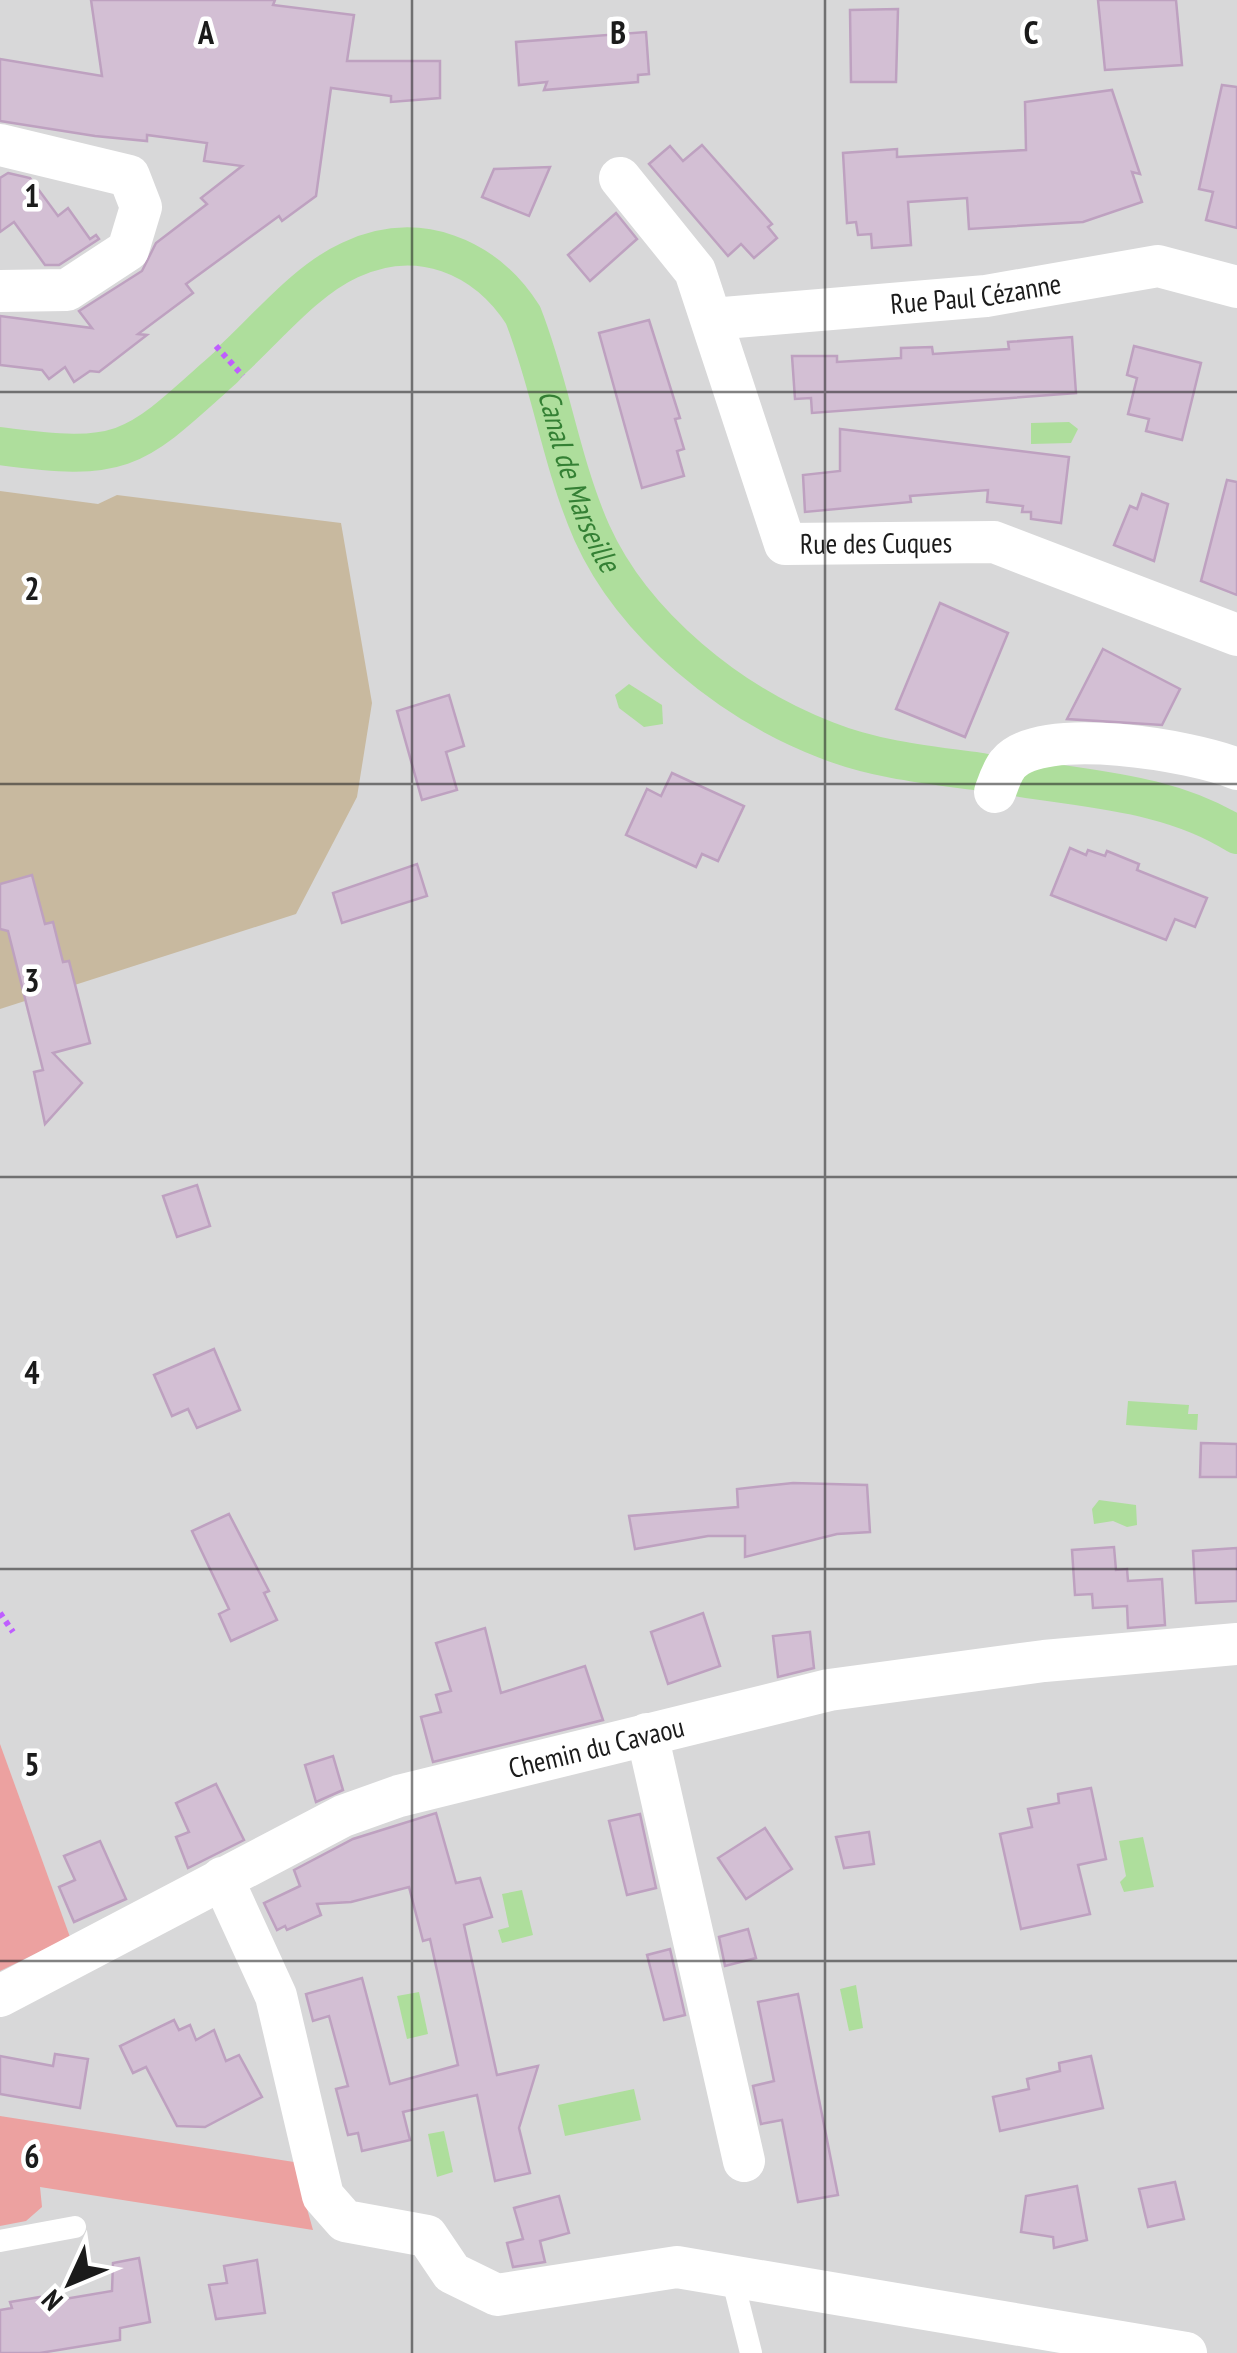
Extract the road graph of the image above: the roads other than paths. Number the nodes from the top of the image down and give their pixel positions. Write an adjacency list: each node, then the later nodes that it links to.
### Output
1 (0, 145): 4 (street)
2 (620, 178): 5 (street, Rue des Cuques)
3 (1237, 286): 5 (street, Rue Paul Cézanne)
4 (0, 290)
5 (712, 319): 6 (street, Rue des Cuques)
6 (1237, 635)
7 (1237, 769): 8 (street)
8 (1002, 777)
9 (1237, 1644): 10 (street, Chemin du Cavaou)
10 (646, 1734): 11 (street, Chemin du Cavaou); 13 (street)
11 (222, 1878): 12 (street, Chemin du Cavaou); 16 (street)
12 (0, 1996)
13 (744, 2161)
14 (75, 2227): 15 (lane)
15 (0, 2241)
16 (732, 2276): 17 (lane); 18 (street)
17 (751, 2353)
18 (1186, 2353)

